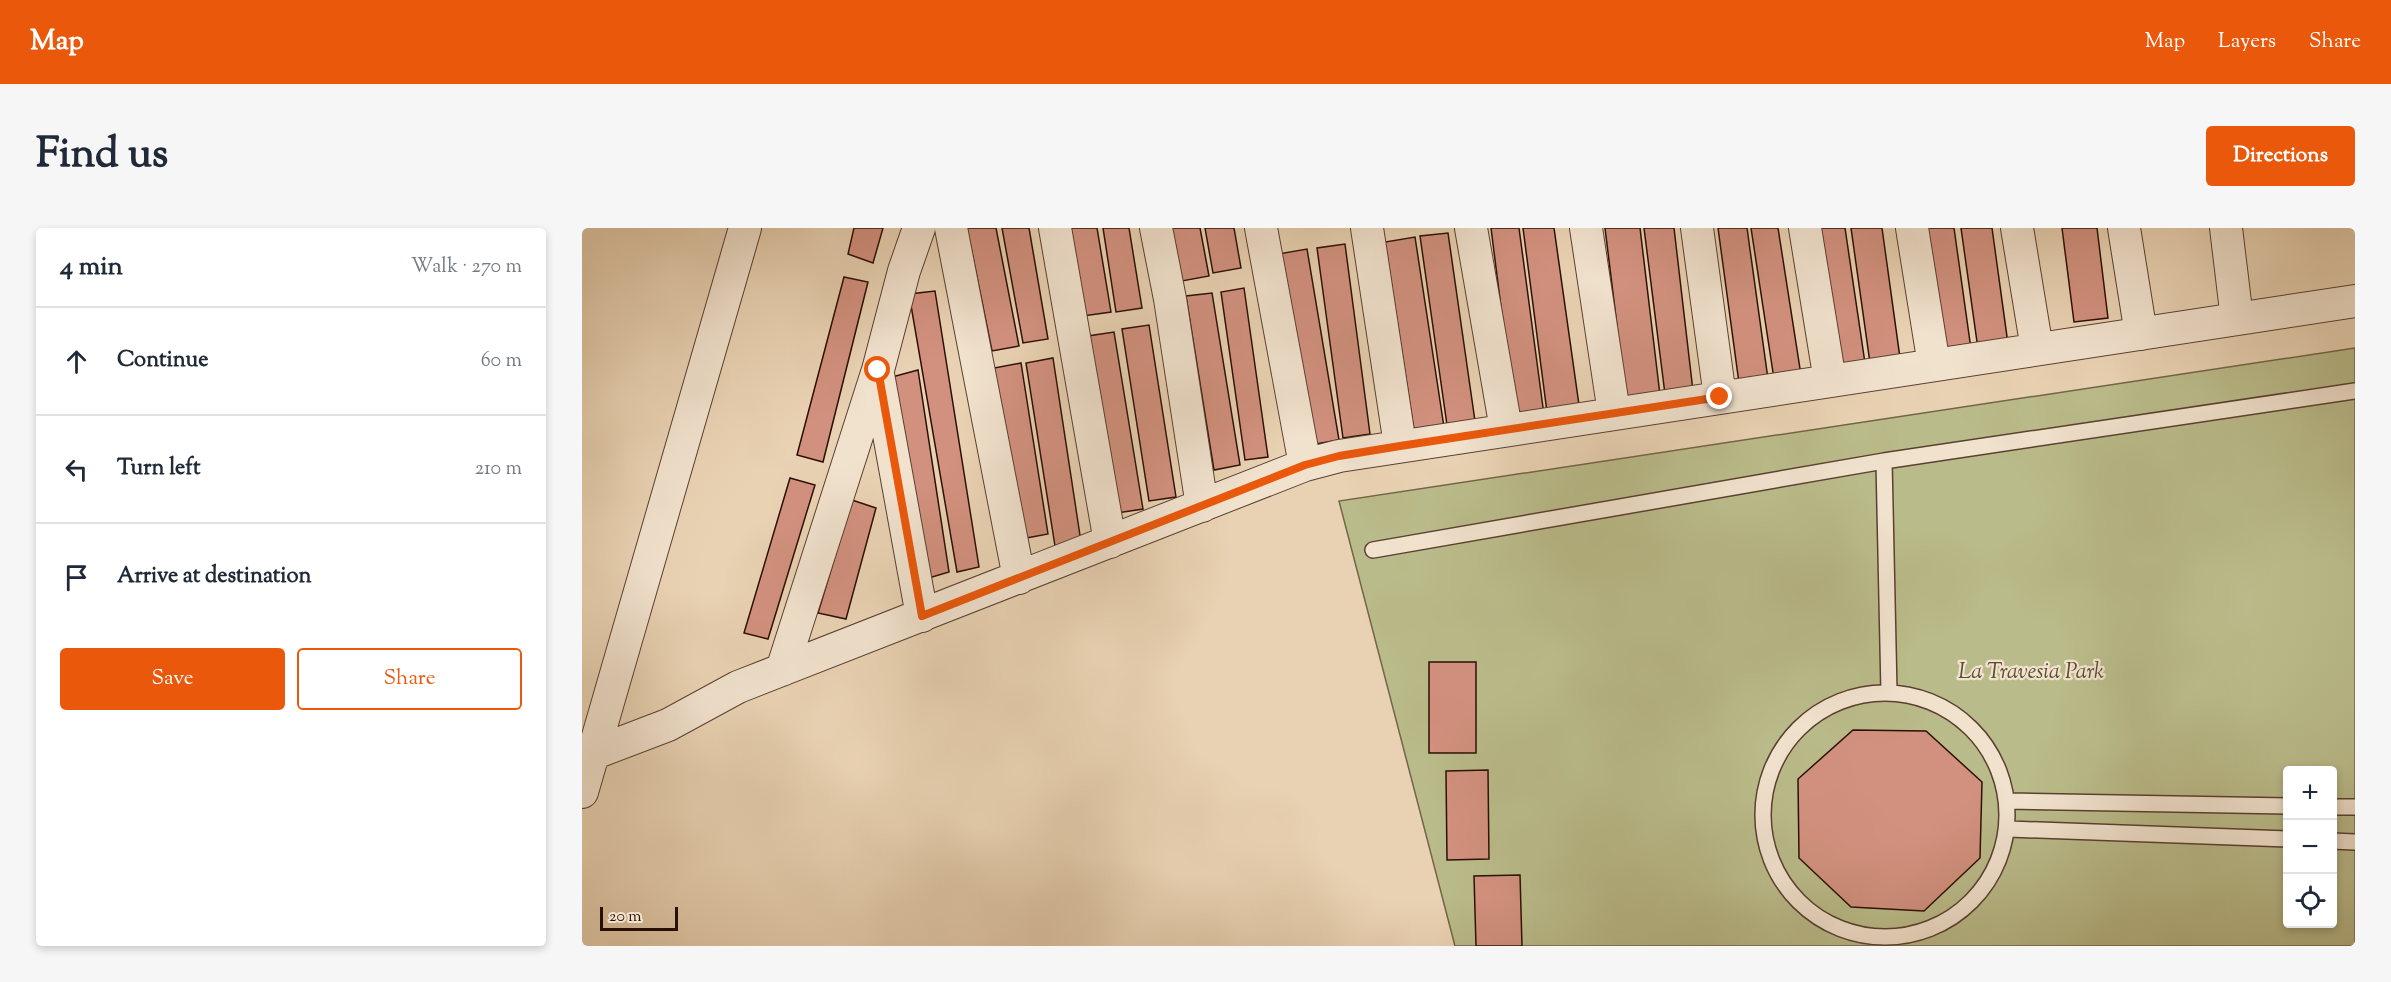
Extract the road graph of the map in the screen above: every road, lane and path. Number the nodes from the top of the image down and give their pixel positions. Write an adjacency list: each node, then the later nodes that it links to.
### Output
1 (745, 228): 37 (street)
2 (919, 228): 21 (street)
3 (951, 228): 33 (street)
4 (1055, 228): 31 (street)
5 (1156, 228): 30 (street)
6 (1261, 228): 29 (street)
7 (1367, 228): 27 (street)
8 (1471, 228): 26 (street)
9 (1586, 228): 25 (street)
10 (1697, 228): 24 (street)
11 (1805, 228): 22 (street)
12 (1912, 228): 20 (street)
13 (2017, 228): 19 (street)
14 (2124, 228): 18 (street)
15 (2226, 228): 17 (street)
16 (2355, 301): 17 (street)
17 (2237, 319): 18 (street)
18 (2141, 334): 19 (street)
19 (2037, 349): 20 (street)
20 (1934, 365): 22 (street)
21 (878, 370): 34 (street); 35 (street)
22 (1830, 381): 24 (street)
23 (2355, 391): 28 (lane)
24 (1720, 397): 25 (street)
25 (1614, 413): 26 (street)
26 (1506, 429): 27 (street)
27 (1400, 446): 29 (street)
28 (1884, 461): 32 (lane); 36 (lane)
29 (1305, 465): 30 (street)
30 (1202, 506): 31 (street)
31 (1110, 542): 33 (street)
32 (1373, 550)
33 (1018, 578): 34 (street)
34 (922, 616): 35 (street)
35 (782, 670): 37 (street)
36 (1889, 692): 39 (lane); 47 (lane)
37 (592, 754): 38 (street)
38 (582, 792)
39 (2009, 801): 40 (lane); 43 (lane)
40 (2283, 806)
41 (2337, 807): 42 (lane)
42 (2355, 807)
43 (2009, 829): 44 (lane); 47 (lane)
44 (2283, 839)
45 (2337, 841): 46 (lane)
46 (2355, 842)
47 (1883, 943)

